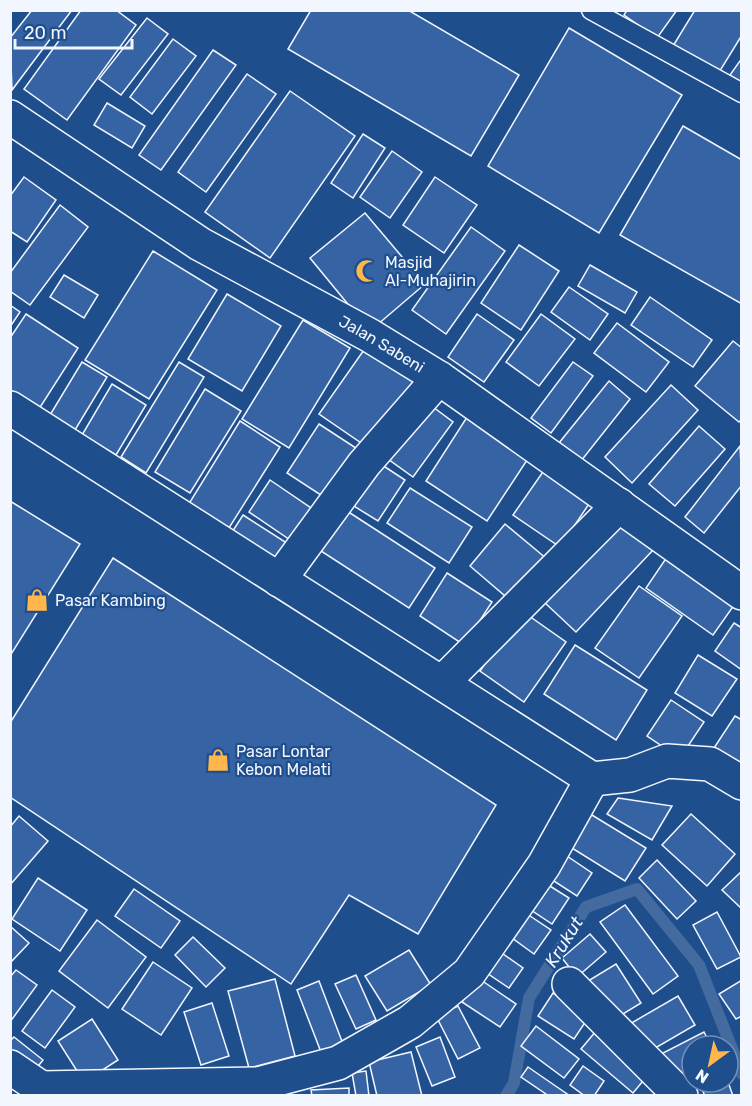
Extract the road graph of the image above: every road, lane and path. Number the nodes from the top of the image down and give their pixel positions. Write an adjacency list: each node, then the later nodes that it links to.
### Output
1 (591, 10): 2 (lane)
2 (741, 93)
3 (10, 117): 4 (street, Jalan Sabeni)
4 (439, 378): 6 (street, Jalan Sabeni); 7 (street)
5 (10, 408): 7 (street)
6 (619, 505): 8 (street, Jalan Sabeni); 9 (street)
7 (279, 579): 9 (street)
8 (741, 593)
9 (442, 683): 10 (street)
10 (592, 779): 11 (street); 14 (street)
11 (741, 783)
12 (569, 984): 15 (street)
13 (10, 1067): 14 (street)
14 (43, 1092)
15 (681, 1095)

